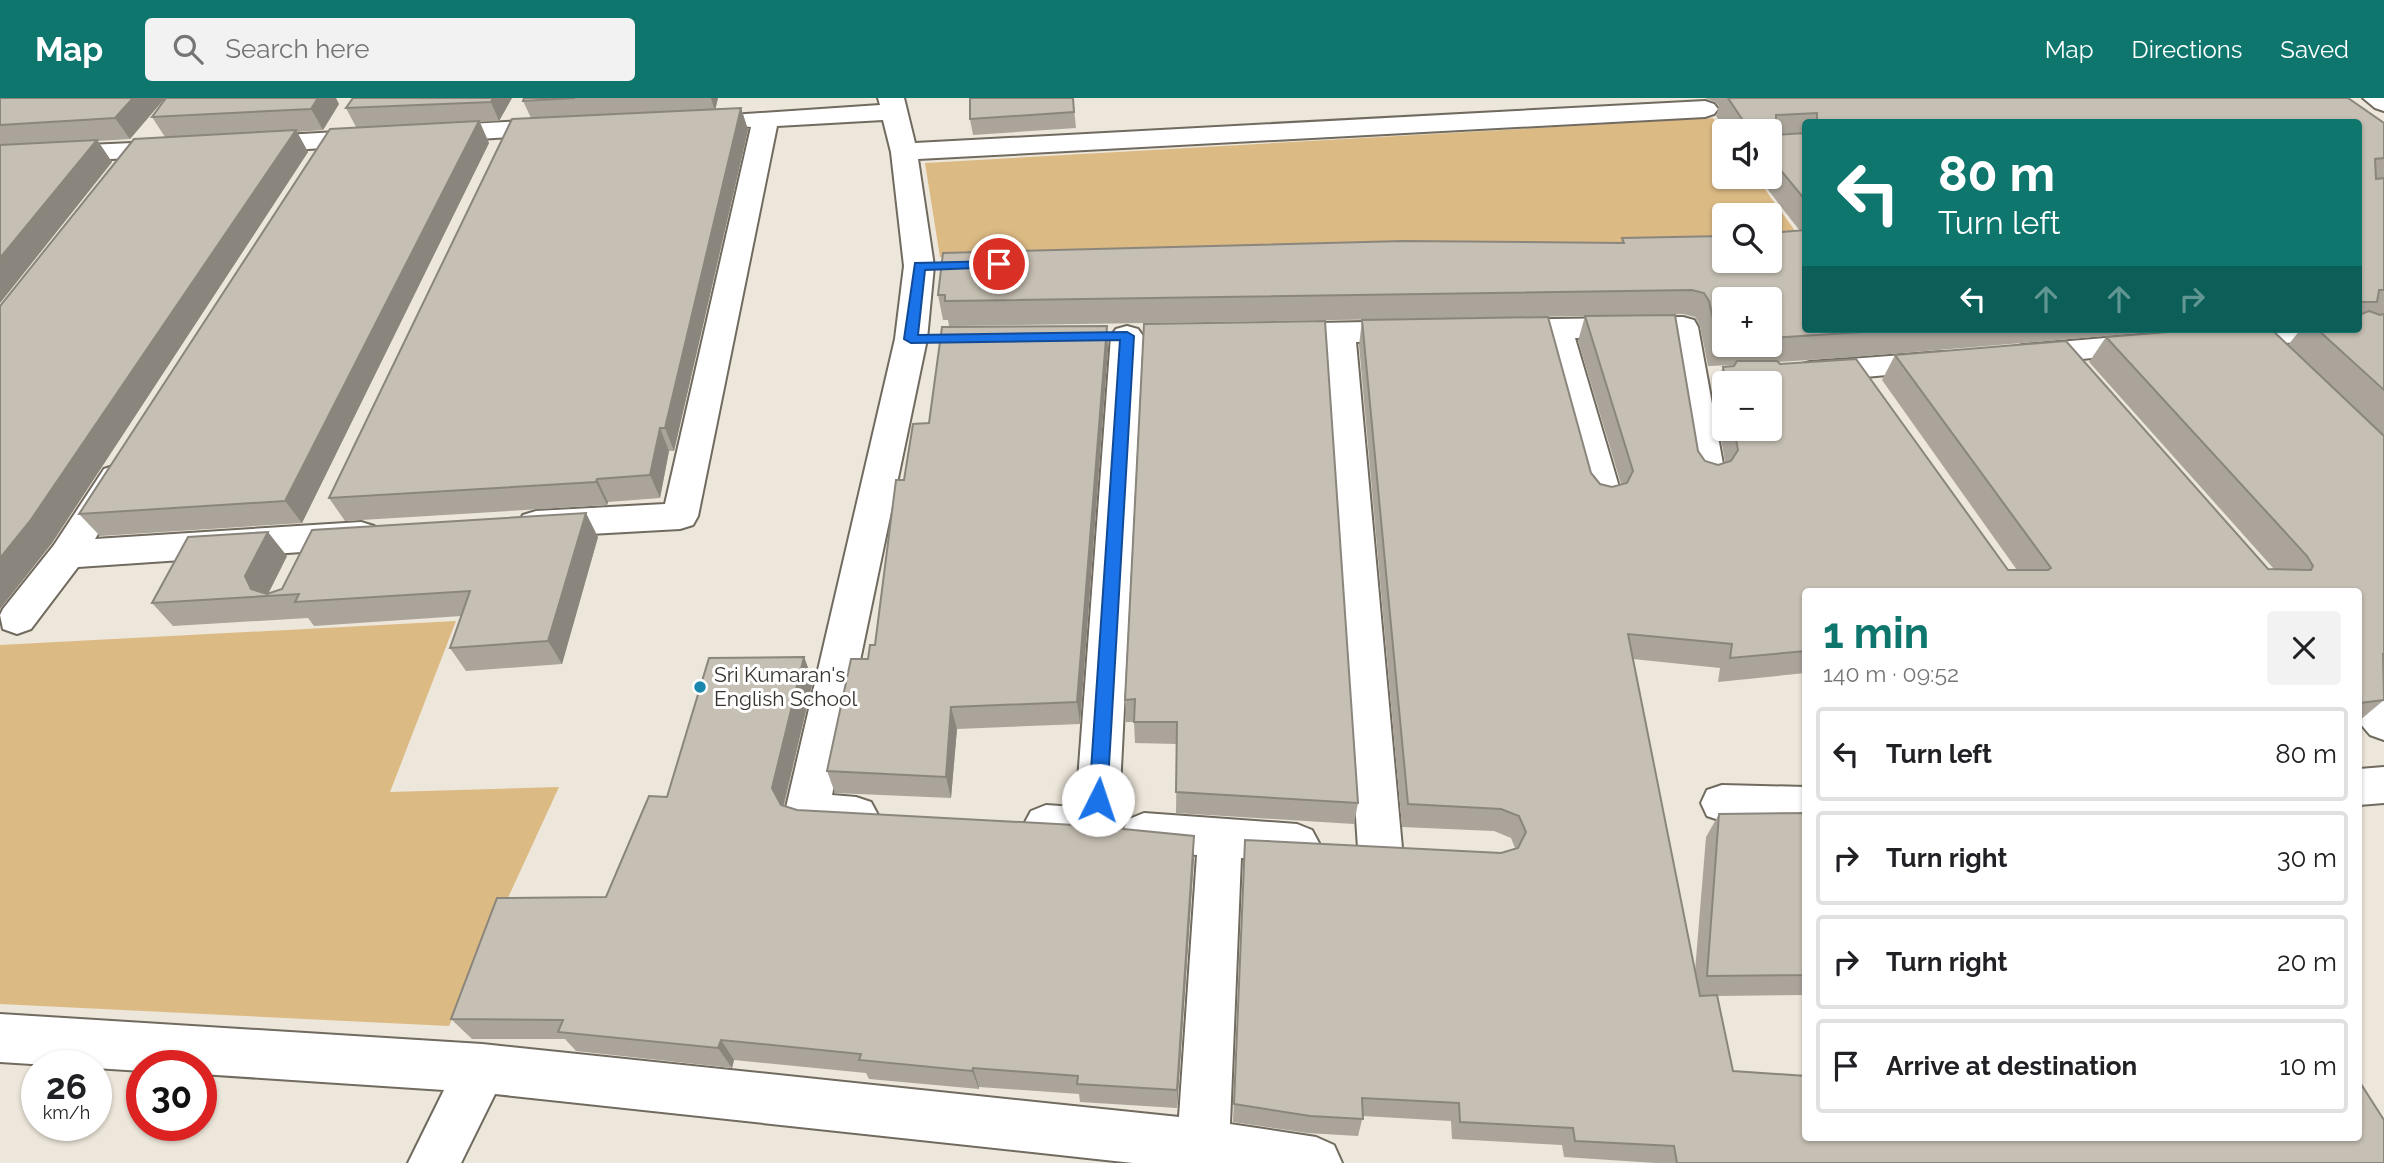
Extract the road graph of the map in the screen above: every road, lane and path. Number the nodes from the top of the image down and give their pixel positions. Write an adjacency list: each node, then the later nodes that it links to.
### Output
1 (526, 98): 12 (street)
2 (2376, 98): 3 (street)
3 (2384, 103)
4 (892, 105): 8 (street); 16 (street)
5 (352, 109): 11 (street)
6 (1705, 109): 16 (street)
7 (723, 113): 8 (street)
8 (766, 118): 35 (street)
9 (163, 119): 15 (street)
10 (592, 126): 12 (street)
11 (334, 141): 12 (street); 13 (street); 19 (street)
12 (506, 142)
13 (229, 146)
14 (202, 148): 15 (street)
15 (137, 151): 17 (street); 18 (street)
16 (904, 152): 45 (street)
17 (0, 157)
18 (120, 173)
19 (312, 175)
20 (1557, 329): 21 (street); 33 (street); 34 (street)
21 (1340, 332): 23 (street); 48 (street)
22 (2289, 333): 25 (street)
23 (1247, 334)
24 (1127, 336): 47 (street)
25 (2256, 336): 26 (street); 27 (street)
26 (2059, 352): 28 (street); 30 (street)
27 (2285, 364)
28 (1854, 370): 29 (street); 31 (street)
29 (1787, 374)
30 (2087, 383)
31 (1878, 403)
32 (134, 451): 37 (street)
33 (1708, 475)
34 (1604, 497)
35 (505, 526)
36 (397, 533): 37 (street)
37 (67, 554): 38 (street)
38 (17, 619)
39 (2362, 697): 40 (street)
40 (2384, 723)
41 (2384, 785): 42 (street)
42 (2362, 787)
43 (1722, 803): 44 (street)
44 (1802, 806)
45 (889, 816)
46 (1014, 823): 47 (street)
47 (1097, 827): 48 (street)
48 (1220, 839): 51 (street)
49 (0, 1038): 50 (street)
50 (482, 1068): 51 (street); 52 (street)
51 (1203, 1144): 53 (street)
52 (434, 1163)
53 (1316, 1163)

